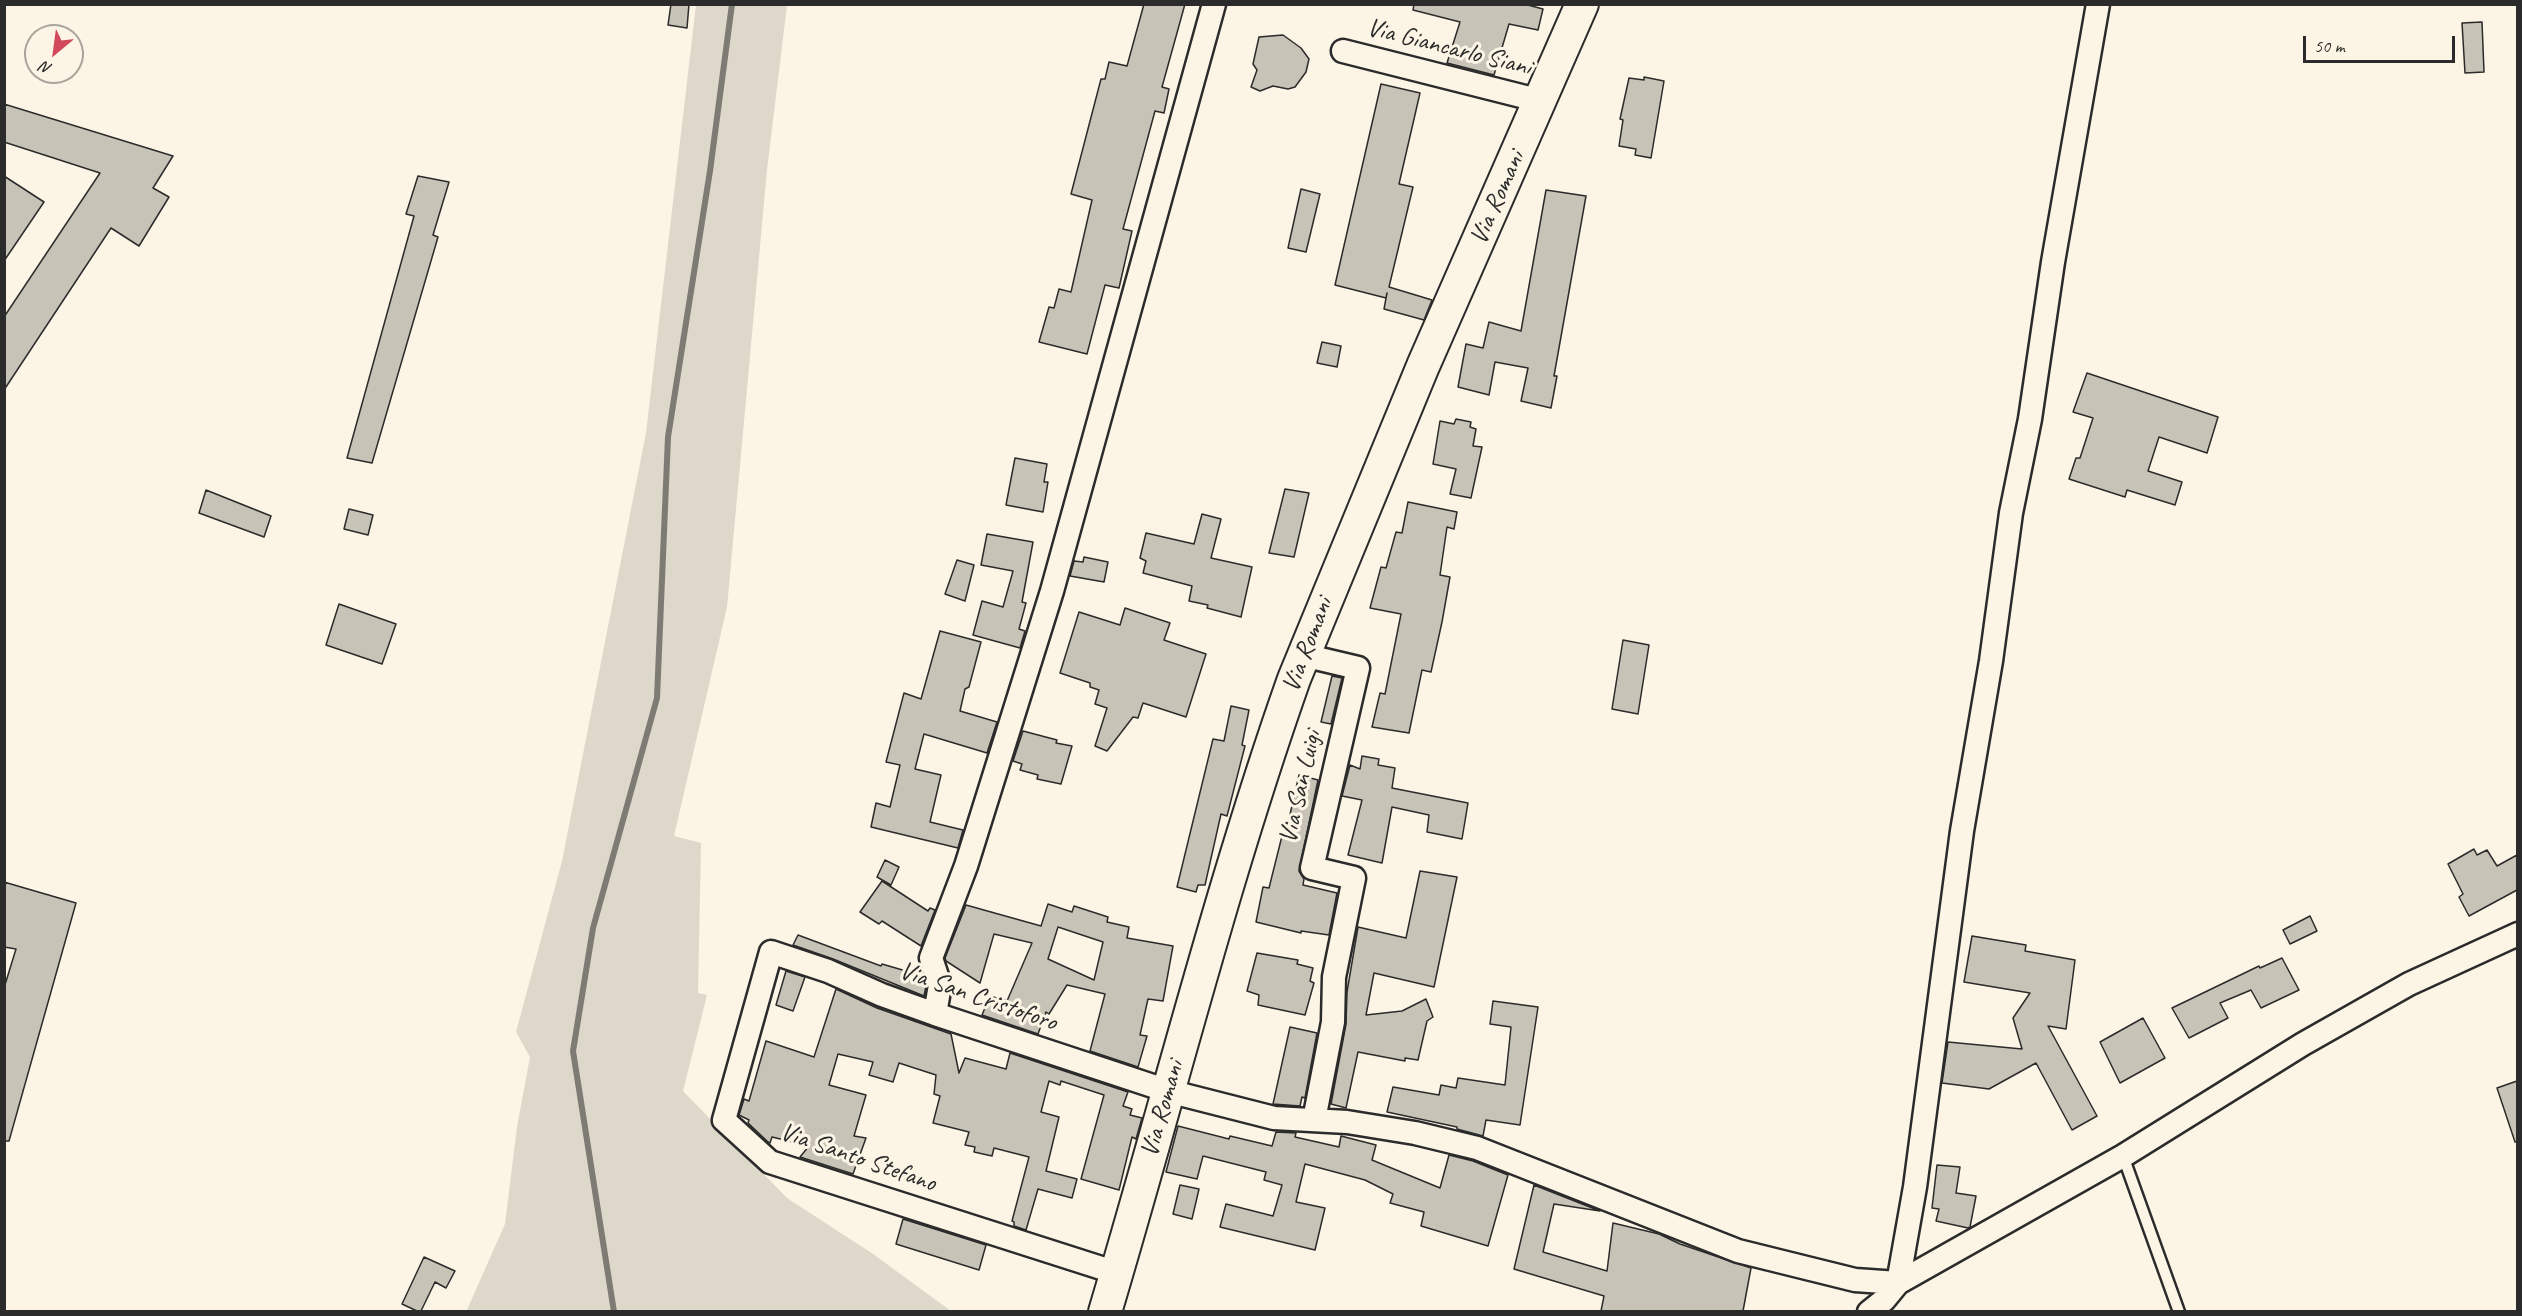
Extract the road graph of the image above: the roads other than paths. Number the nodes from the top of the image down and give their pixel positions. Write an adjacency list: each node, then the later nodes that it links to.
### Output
1 (1214, 4): 9 (street)
2 (1582, 4): 5 (street, Via Romani)
3 (2098, 4): 14 (street)
4 (1343, 51): 5 (street, Via Giancarlo Siani)
5 (1540, 101): 6 (street, Via Romani)
6 (1303, 656): 10 (street, Via Romani); 11 (street, Via San Luigi)
7 (2517, 934): 12 (street)
8 (771, 952): 9 (street, Via San Cristoforo); 13 (street, Via Santo Stefano)
9 (936, 1014): 10 (street, Via San Cristoforo)
10 (1168, 1091): 11 (street, Via San Cristoforo); 13 (street, Via Romani)
11 (1314, 1120): 14 (street, Via San Cristoforo)
12 (2123, 1156): 14 (street); 17 (lane)
13 (1117, 1273): 15 (street, Via Romani)
14 (1898, 1283): 16 (street)
15 (1105, 1311)
16 (1869, 1311)
17 (2179, 1311)

